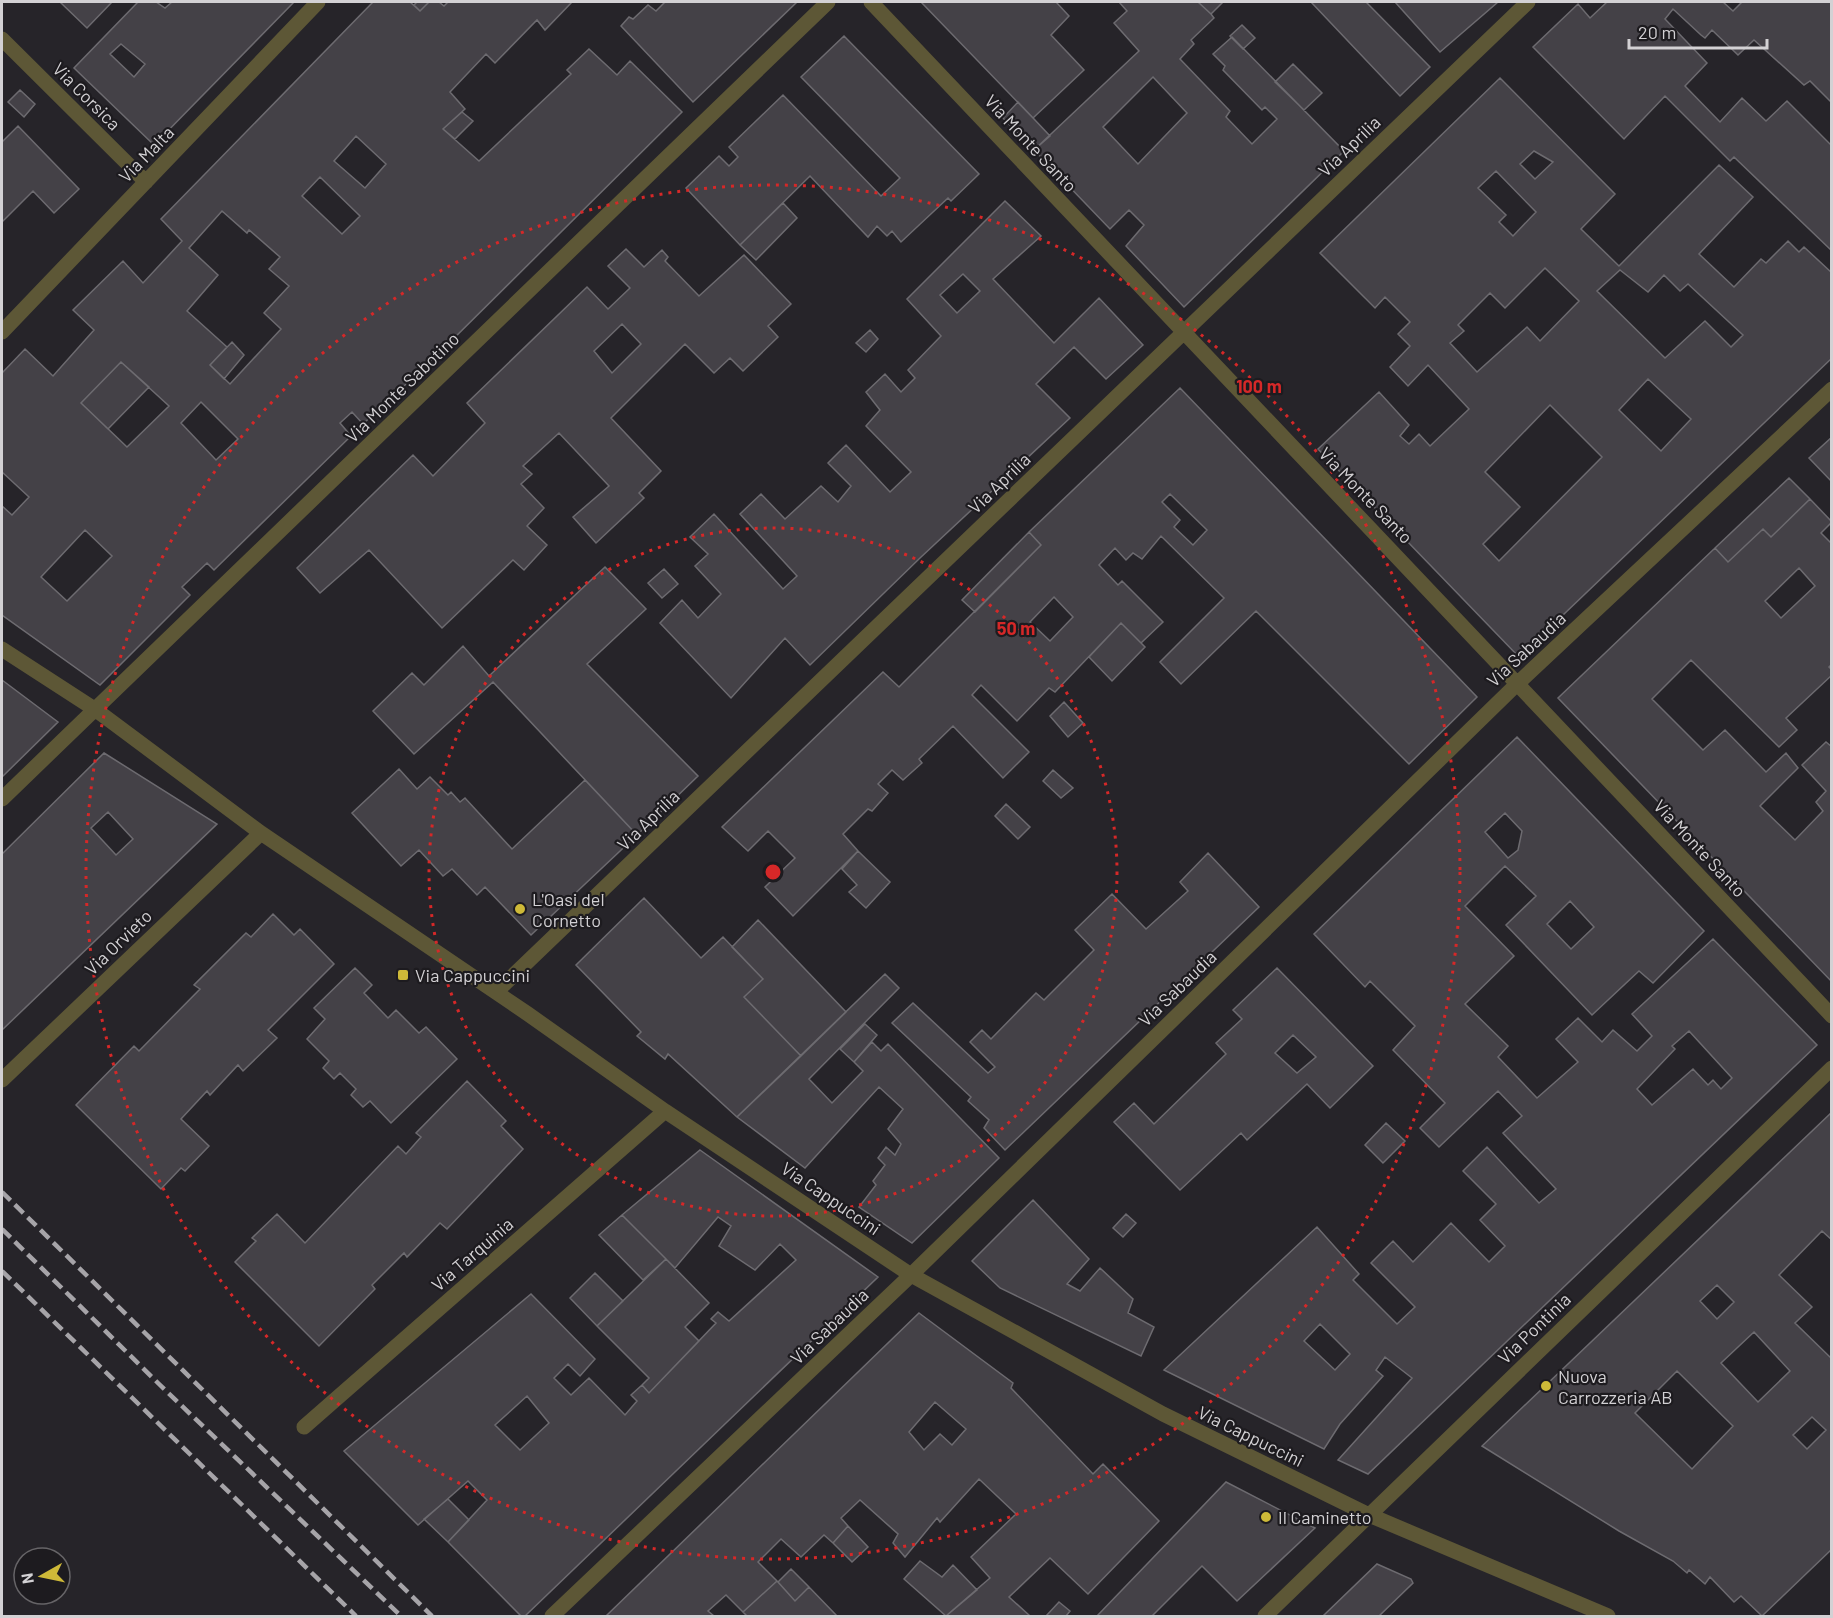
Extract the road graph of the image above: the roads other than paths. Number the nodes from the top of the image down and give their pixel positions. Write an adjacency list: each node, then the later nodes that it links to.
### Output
1 (318, 2): 6 (street, Via Malta)
2 (828, 2): 12 (street, Via Monte Sabotino)
3 (871, 2): 8 (street, Via Monte Santo)
4 (1528, 2): 8 (street, Via Aprilia)
5 (2, 39): 6 (street, Via Corsica)
6 (146, 182): 7 (street, Via Malta)
7 (2, 332)
8 (1183, 333): 11 (street, Via Monte Santo); 15 (street, Via Aprilia)
9 (1832, 389): 11 (street, Via Sabaudia)
10 (2, 649): 12 (street, Via Cappuccini)
11 (1518, 683): 16 (street, Via Monte Santo); 20 (street, Via Sabaudia)
12 (96, 710): 13 (street, Via Monte Sabotino); 14 (street, Via Cappuccini)
13 (2, 799)
14 (261, 833): 15 (street, Via Cappuccini); 18 (street, Via Orvieto)
15 (496, 992): 19 (street, Via Cappuccini)
16 (1832, 1016)
17 (1832, 1068): 22 (street, Via Pontinia)
18 (2, 1080)
19 (665, 1111): 20 (street, Via Cappuccini); 21 (street, Via Tarquinia)
20 (910, 1275): 22 (street, Via Cappuccini); 23 (street, Via Sabaudia)
21 (304, 1427)
22 (1369, 1515): 24 (street, Via Pontinia); 25 (street, Via Cappuccini)
23 (552, 1617)
24 (1265, 1617)
25 (1608, 1617)

